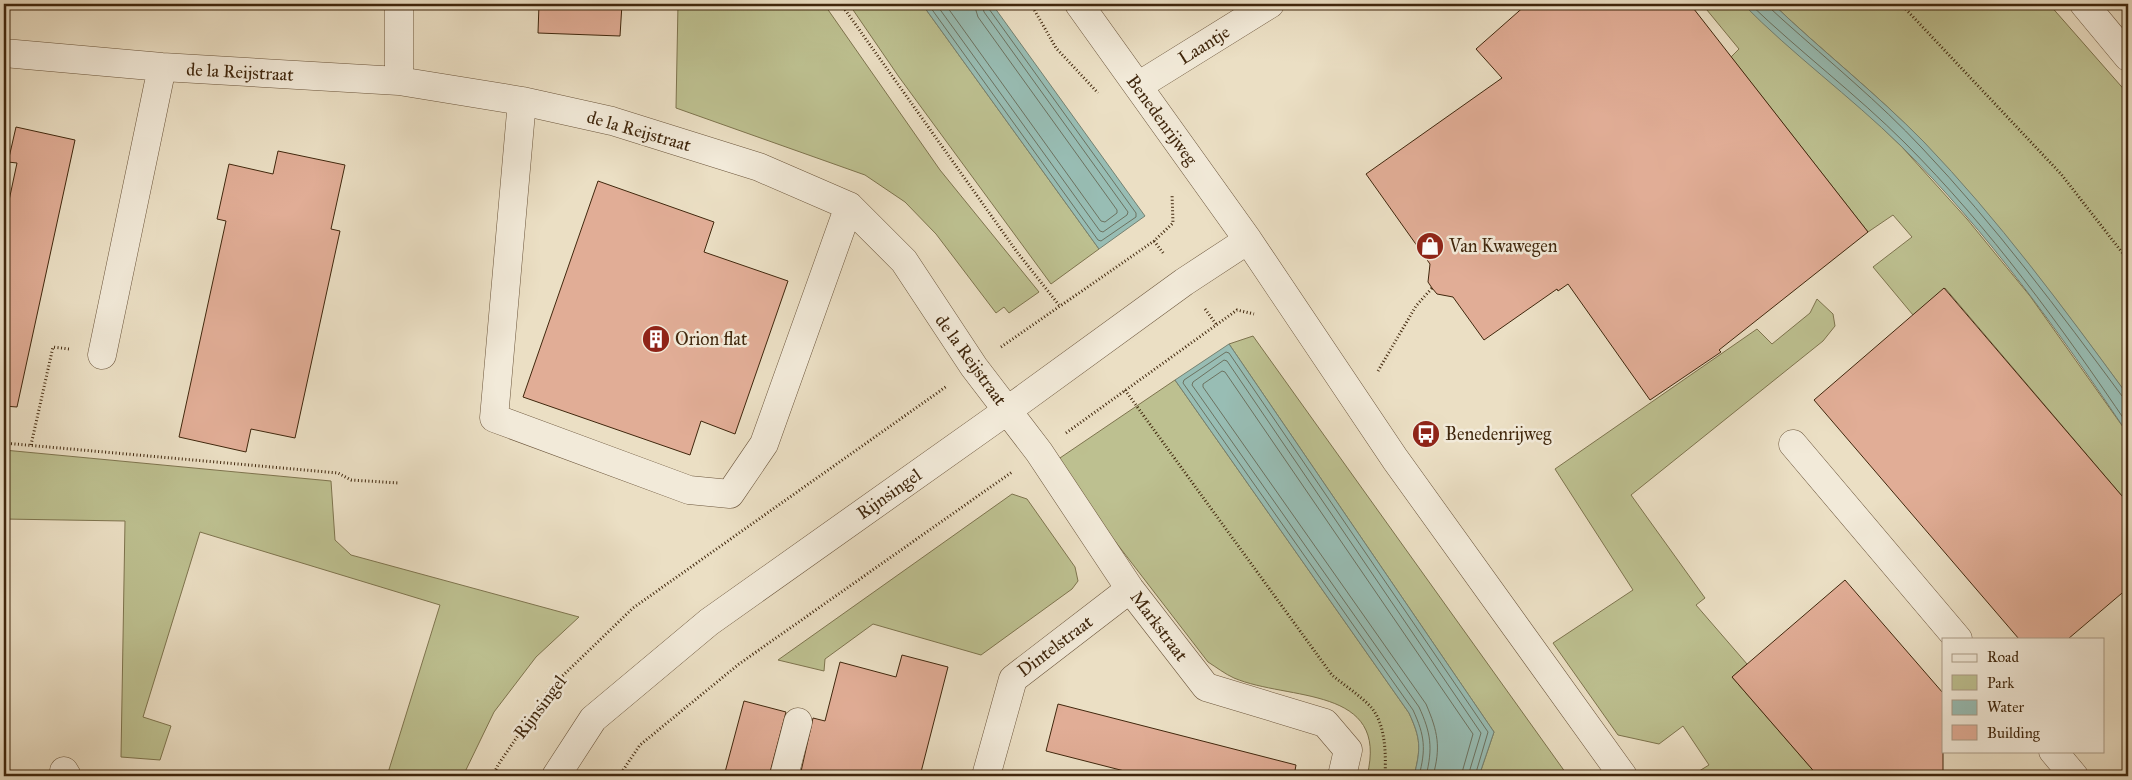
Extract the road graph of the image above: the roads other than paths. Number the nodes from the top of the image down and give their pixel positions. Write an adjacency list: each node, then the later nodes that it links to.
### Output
1 (399, 4): 8 (street)
2 (1079, 4): 9 (street, Benedenrijweg)
3 (1270, 4): 9 (street, Laantje)
4 (2084, 4): 6 (street)
5 (4, 53): 7 (street, de la Reijstraat)
6 (2128, 57)
7 (162, 67): 8 (street, de la Reijstraat); 13 (street, de la Reijstraat)
8 (399, 81): 10 (street, de la Reijstraat)
9 (1138, 86): 12 (street, Benedenrijweg)
10 (522, 101): 11 (street, de la Reijstraat); 11 (street)
11 (849, 206): 14 (street, de la Reijstraat)
12 (1248, 240): 14 (street, Rijnsingel); 24 (street, Benedenrijweg)
13 (102, 355)
14 (1008, 410): 16 (street, Markstraat); 20 (street, Rijnsingel)
15 (1793, 444): 17 (street)
16 (1130, 588): 22 (street, Dintelstraat); 23 (street, Markstraat)
17 (1957, 638)
18 (798, 722): 21 (street)
19 (2054, 752): 25 (street)
20 (556, 776)
21 (784, 776)
22 (986, 776)
23 (1342, 776)
24 (1624, 776)
25 (2074, 776)

